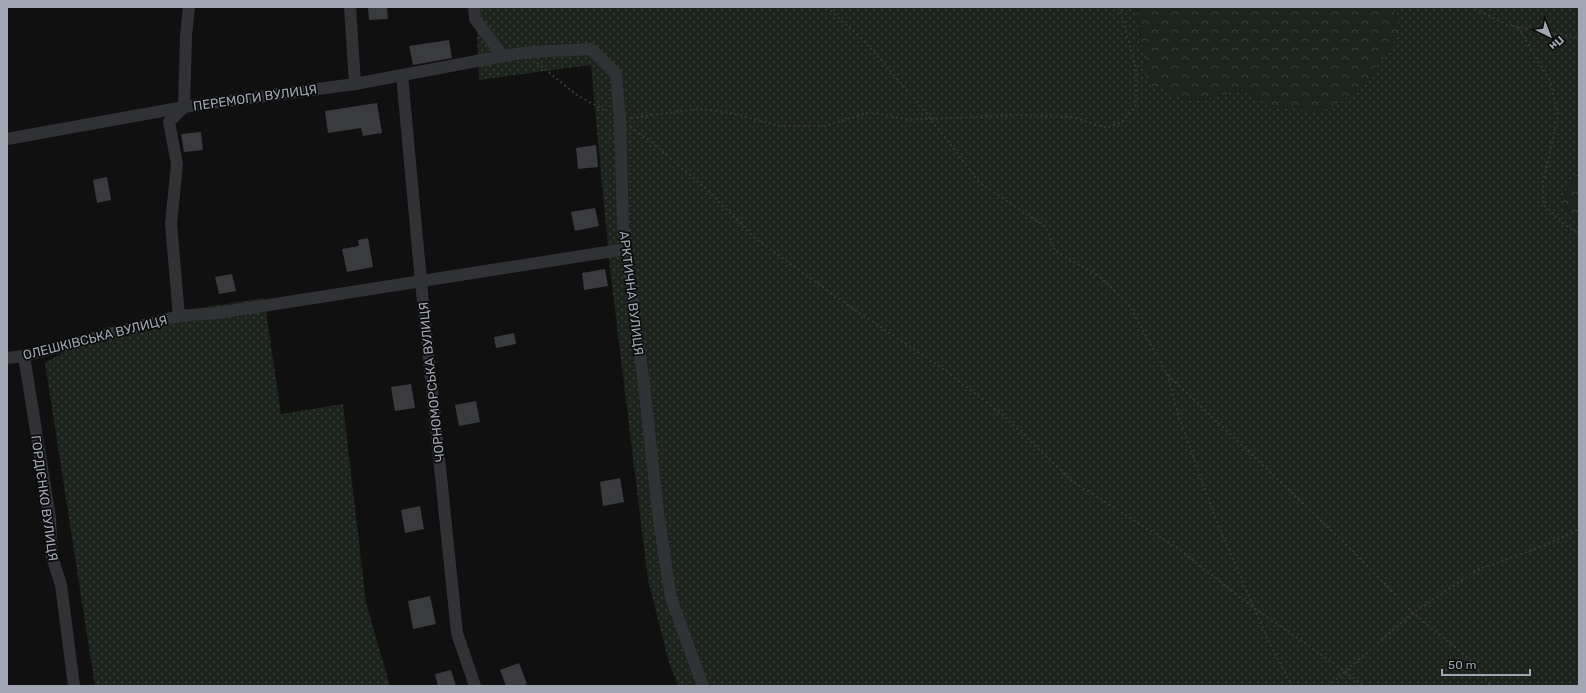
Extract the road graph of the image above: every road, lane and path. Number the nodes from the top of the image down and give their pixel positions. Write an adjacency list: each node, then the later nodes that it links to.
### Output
1 (189, 7): 13 (lane)
2 (350, 7): 12 (lane)
3 (474, 7): 10 (lane)
4 (827, 7): 15 (path)
5 (1119, 7): 15 (path)
6 (1470, 7): 7 (path)
7 (1518, 27): 8 (path); 17 (path)
8 (1579, 38)
9 (525, 53): 10 (lane, АРКТИЧНА ВУЛИЦЯ); 14 (path); 14 (lane, АРКТИЧНА ВУЛИЦЯ)
10 (504, 56): 11 (lane, ПЕРЕМОГИ ВУЛИЦЯ)
11 (402, 75): 12 (lane, ПЕРЕМОГИ ВУЛИЦЯ); 19 (lane, ЧОРНОМОРСЬКА ВУЛИЦЯ)
12 (355, 84): 13 (lane, ПЕРЕМОГИ ВУЛИЦЯ)
13 (184, 107): 16 (lane, ПЕРЕМОГИ ВУЛИЦЯ); 20 (lane, ОЛЕШКІВСЬКА ВУЛИЦЯ)
14 (620, 119): 15 (path); 18 (lane, АРКТИЧНА ВУЛИЦЯ); 25 (path)
15 (930, 119): 23 (path)
16 (7, 139)
17 (1579, 234)
18 (626, 248): 19 (lane); 30 (lane, АРКТИЧНА ВУЛИЦЯ)
19 (421, 282): 20 (lane); 29 (lane, ЧОРНОМОРСЬКА ВУЛИЦЯ)
20 (179, 316): 21 (lane, ОЛЕШКІВСЬКА ВУЛИЦЯ)
21 (24, 356): 22 (lane, ОЛЕШКІВСЬКА ВУЛИЦЯ); 28 (lane, ГОРДІЄНКО ВУЛИЦЯ)
22 (7, 358)
23 (1167, 374): 25 (path); 26 (path)
24 (1579, 529): 26 (path)
25 (1254, 608): 27 (path); 31 (path)
26 (1413, 613): 27 (path); 34 (path)
27 (1346, 672): 32 (path); 33 (path)
28 (74, 686)
29 (476, 686)
30 (703, 686)
31 (1292, 686)
32 (1328, 686)
33 (1363, 686)
34 (1491, 686)

